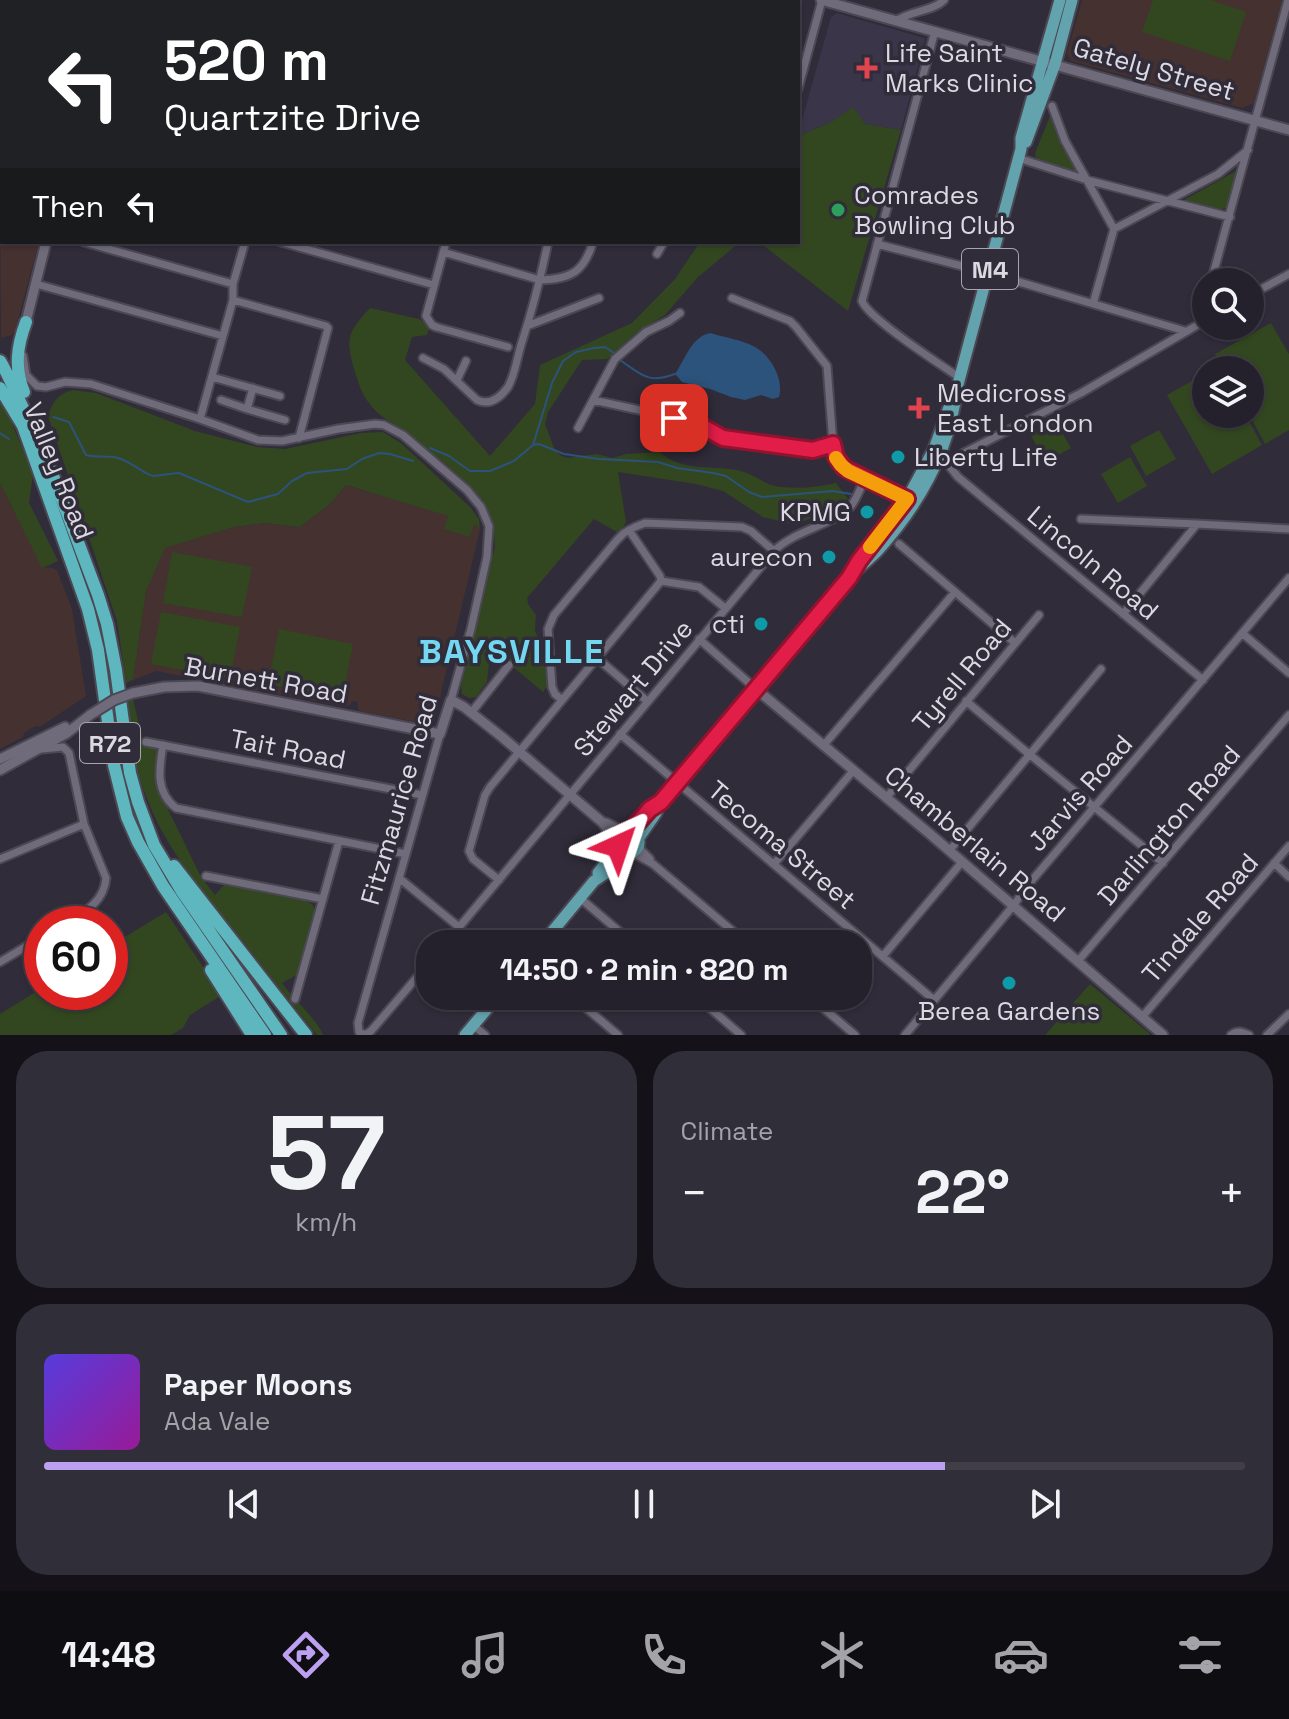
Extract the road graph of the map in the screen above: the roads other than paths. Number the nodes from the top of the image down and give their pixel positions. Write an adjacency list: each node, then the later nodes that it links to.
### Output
1 (822, 0): 6 (street, Gately Street); 9 (street)
2 (944, 0): 6 (street)
3 (1060, 0): 8 (main road, M4)
4 (1072, 0): 8 (main road, M4)
5 (1288, 0): 11 (street)
6 (896, 21): 7 (street, Gately Street)
7 (935, 31): 8 (street, Gately Street); 27 (street)
8 (1049, 62): 11 (street, Gately Street); 14 (main road, M4)
9 (800, 82)
10 (1052, 106): 15 (street)
11 (1256, 121): 12 (street, Gately Street); 13 (street)
12 (1289, 130)
13 (1248, 150): 16 (street); 17 (street)
14 (1020, 154): 15 (street); 31 (main road, M4)
15 (1087, 180): 16 (street); 18 (street)
16 (1168, 202): 17 (street); 18 (street)
17 (1230, 217): 30 (street)
18 (1114, 229): 41 (street)
19 (46, 244): 34 (street)
20 (91, 244): 35 (street)
21 (244, 244): 35 (street)
22 (288, 244): 36 (street)
23 (445, 244): 28 (street)
24 (548, 244): 33 (street)
25 (592, 244): 33 (street)
26 (663, 244): 29 (street)
27 (877, 244): 31 (street); 54 (street)
28 (443, 252): 33 (street); 36 (street)
29 (657, 254)
30 (1215, 268)
31 (989, 273): 41 (street); 54 (main road, M4)
32 (1289, 274): 37 (street)
33 (540, 280): 44 (street)
34 (36, 284): 43 (street); 47 (street)
35 (233, 284): 40 (street)
36 (434, 285): 48 (street)
37 (1264, 287)
38 (599, 298): 44 (street)
39 (732, 298): 66 (street)
40 (233, 300): 47 (street); 65 (street)
41 (1093, 304): 46 (street)
42 (680, 313): 59 (street)
43 (26, 322): 61 (street); 63 (highway)
44 (527, 326): 53 (street)
45 (1192, 328): 46 (street)
46 (1185, 331): 79 (street, Lincoln Road)
47 (223, 336): 52 (street)
48 (508, 347)
49 (423, 358): 53 (street)
50 (0, 361): 63 (highway, Valley Road / R72)
51 (466, 361): 53 (street)
52 (212, 377): 56 (street); 61 (street)
53 (457, 380)
54 (958, 383): 68 (main road, M4)
55 (0, 388): 133 (highway, Valley Road / R72)
56 (253, 388): 57 (street); 60 (street)
57 (280, 396)
58 (221, 400): 60 (street)
59 (593, 400): 64 (street); 66 (street)
60 (247, 409): 62 (street)
61 (200, 419): 65 (street)
62 (285, 420)
63 (35, 428): 114 (highway, Valley Road / R72)
64 (578, 428)
65 (299, 438): 90 (street, Fitzmaurice Road)
66 (834, 445): 67 (street)
67 (865, 478): 68 (street); 74 (street, Stewart Drive)
68 (911, 501): 89 (main road, M4)
69 (1081, 519): 70 (street)
70 (1197, 524): 71 (street); 79 (street)
71 (1289, 529)
72 (629, 530): 74 (street); 76 (street); 91 (street)
73 (899, 544): 77 (street)
74 (774, 551): 78 (street, Stewart Drive)
75 (1289, 578): 81 (street, Jarvis Road)
76 (661, 581): 78 (street); 84 (street)
77 (955, 592): 83 (street); 102 (street)
78 (725, 608): 82 (street, Stewart Drive)
79 (1123, 614): 88 (street, Lincoln Road)
80 (1039, 615): 83 (street, Tyrell Road)
81 (1242, 633): 87 (street); 88 (street, Jarvis Road)
82 (699, 639): 89 (street); 92 (street, Stewart Drive)
83 (1015, 643): 93 (street, Tyrell Road)
84 (597, 658): 91 (street); 92 (street)
85 (509, 665): 94 (street)
86 (1101, 669): 104 (street)
87 (1289, 673)
88 (1203, 680): 112 (street, Jarvis Road)
89 (756, 689): 102 (street, Chamberlain Road); 108 (main road, M4)
90 (451, 700): 94 (street); 97 (street, Fitzmaurice Road)
91 (562, 700): 103 (street)
92 (647, 701): 98 (street, Stewart Drive)
93 (966, 701): 104 (street); 111 (street, Tyrell Road)
94 (471, 713): 103 (street)
95 (90, 715): 97 (street, Burnett Road, bridge); 100 (street); 100 (street)
96 (1289, 715): 122 (street, Darlington Road)
97 (440, 734): 110 (street, Fitzmaurice Road)
98 (620, 734): 108 (street, Tecoma Street); 109 (street, Stewart Drive)
99 (146, 742): 101 (street, Tait Road)
100 (39, 745): 105 (street); 106 (street); 113 (street)
101 (163, 745): 110 (street, Tait Road); 115 (street)
102 (823, 746): 107 (street, Chamberlain Road)
103 (519, 752): 109 (street); 129 (street)
104 (1029, 754): 112 (street); 118 (street)
105 (0, 759)
106 (0, 770)
107 (853, 771): 111 (street, Chamberlain Road); 124 (street)
108 (677, 782): 116 (main road, M4); 124 (street, Tecoma Street)
109 (570, 794): 116 (street); 129 (street, Stewart Drive)
110 (422, 795): 119 (street, Fitzmaurice Road)
111 (886, 798): 118 (street, Chamberlain Road)
112 (1094, 807): 122 (street); 135 (street, Jarvis Road)
113 (84, 824): 120 (street); 134 (street)
114 (149, 830): 159 (highway, R72); 160 (highway)
115 (339, 841): 119 (street); 132 (street)
116 (628, 842): 131 (main road, M4); 140 (street)
117 (1289, 846): 123 (street, Tindale Road)
118 (949, 851): 121 (street, Chamberlain Road)
119 (406, 854): 128 (street, Fitzmaurice Road)
120 (0, 859)
121 (962, 862): 135 (street, Chamberlain Road); 142 (street)
122 (1163, 863): 143 (street, Darlington Road)
123 (1274, 863): 126 (street); 155 (street, Tindale Road)
124 (774, 864): 142 (street, Tecoma Street)
125 (206, 876): 127 (street)
126 (1289, 877)
127 (218, 878): 130 (street); 132 (street)
128 (399, 878): 136 (street); 145 (street, Fitzmaurice Road)
129 (499, 880): 136 (street, Stewart Drive)
130 (216, 889)
131 (580, 898): 138 (main road, M4); 139 (street)
132 (323, 899): 147 (street)
133 (175, 905): 157 (highway); 158 (highway, R72)
134 (91, 906)
135 (1013, 906): 143 (street, Chamberlain Road); 149 (street, Jarvis Road)
136 (459, 927): 137 (street, Stewart Drive)
137 (457, 930)
138 (554, 930)
139 (618, 930)
140 (731, 930)
141 (24, 948): 144 (street)
142 (883, 956): 149 (street, Tecoma Street)
143 (1078, 961): 155 (street, Chamberlain Road)
144 (0, 962)
145 (416, 978)
146 (288, 984): 147 (street)
147 (298, 986): 148 (street)
148 (295, 999)
149 (934, 1000): 165 (street, Jarvis Road)
150 (486, 1010): 156 (main road)
151 (589, 1010): 162 (street)
152 (712, 1010): 163 (street)
153 (826, 1010): 164 (street)
154 (1289, 1014): 169 (street)
155 (1142, 1017): 166 (street, Chamberlain Road)
156 (469, 1030): 161 (street)
157 (252, 1035)
158 (265, 1035)
159 (281, 1035)
160 (306, 1035)
161 (485, 1035)
162 (618, 1035)
163 (741, 1035)
164 (855, 1035)
165 (905, 1035)
166 (1163, 1035)
167 (1231, 1035): 168 (street)
168 (1249, 1035)
169 (1267, 1035)

